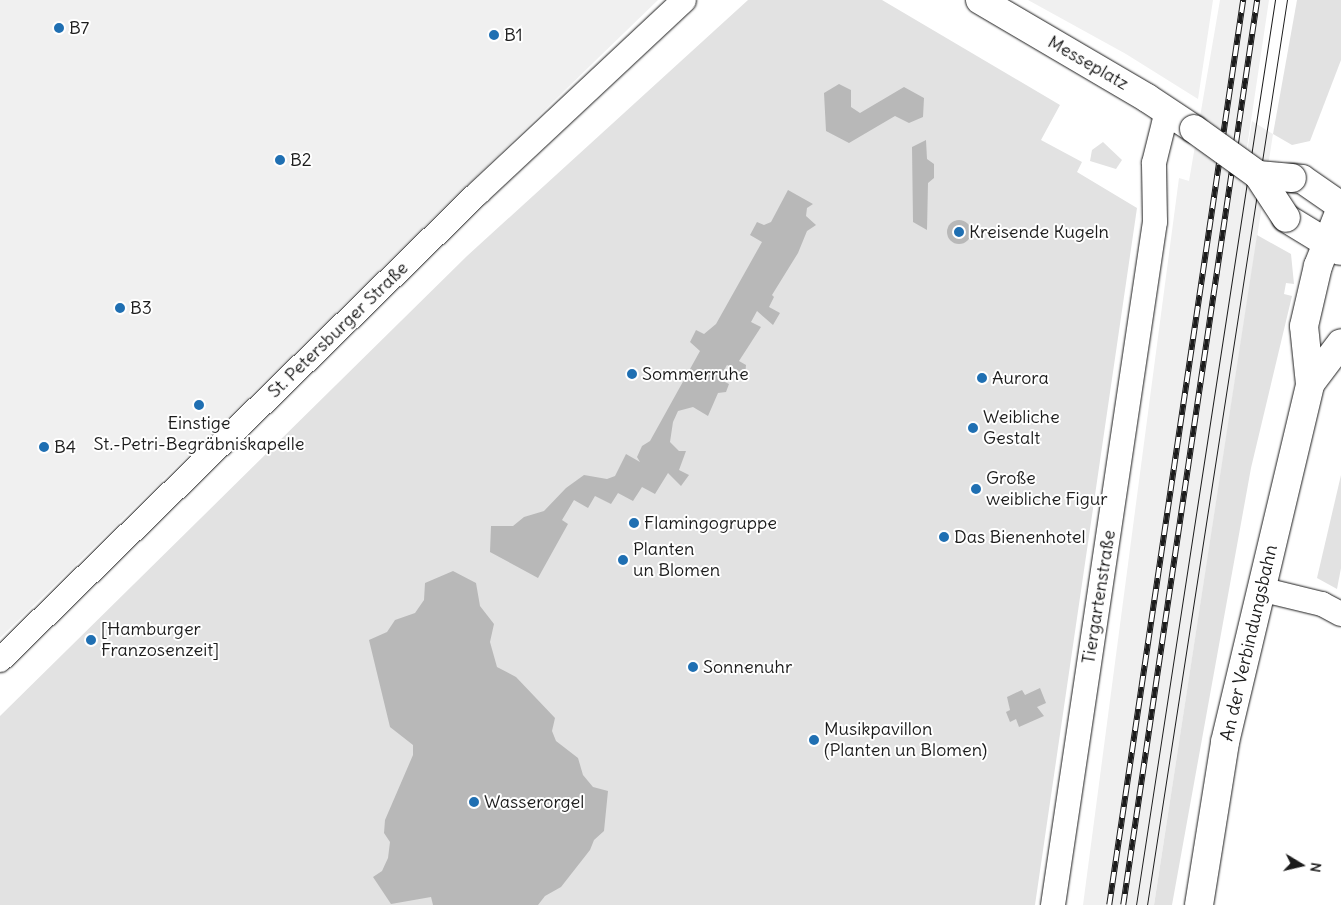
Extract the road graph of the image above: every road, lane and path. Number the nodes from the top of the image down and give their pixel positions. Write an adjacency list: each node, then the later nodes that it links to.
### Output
1 (980, 0): 3 (main road, Messeplatz)
2 (682, 1): 11 (street, St. Petersburger Straße)
3 (1167, 111): 4 (main road, Messeplatz, bridge); 12 (street, Tiergartenstraße)
4 (1258, 175): 5 (main road, bridge); 6 (main road, bridge)
5 (1341, 207): 6 (main road, An der Verbindungsbahn)
6 (1333, 247): 8 (main road, An der Verbindungsbahn)
7 (1341, 344): 8 (main road, An der Verbindungsbahn)
8 (1310, 384): 9 (main road, An der Verbindungsbahn)
9 (1260, 589): 10 (street); 13 (main road, An der Verbindungsbahn)
10 (1341, 614)
11 (0, 660)
12 (1053, 905)
13 (1199, 905)

